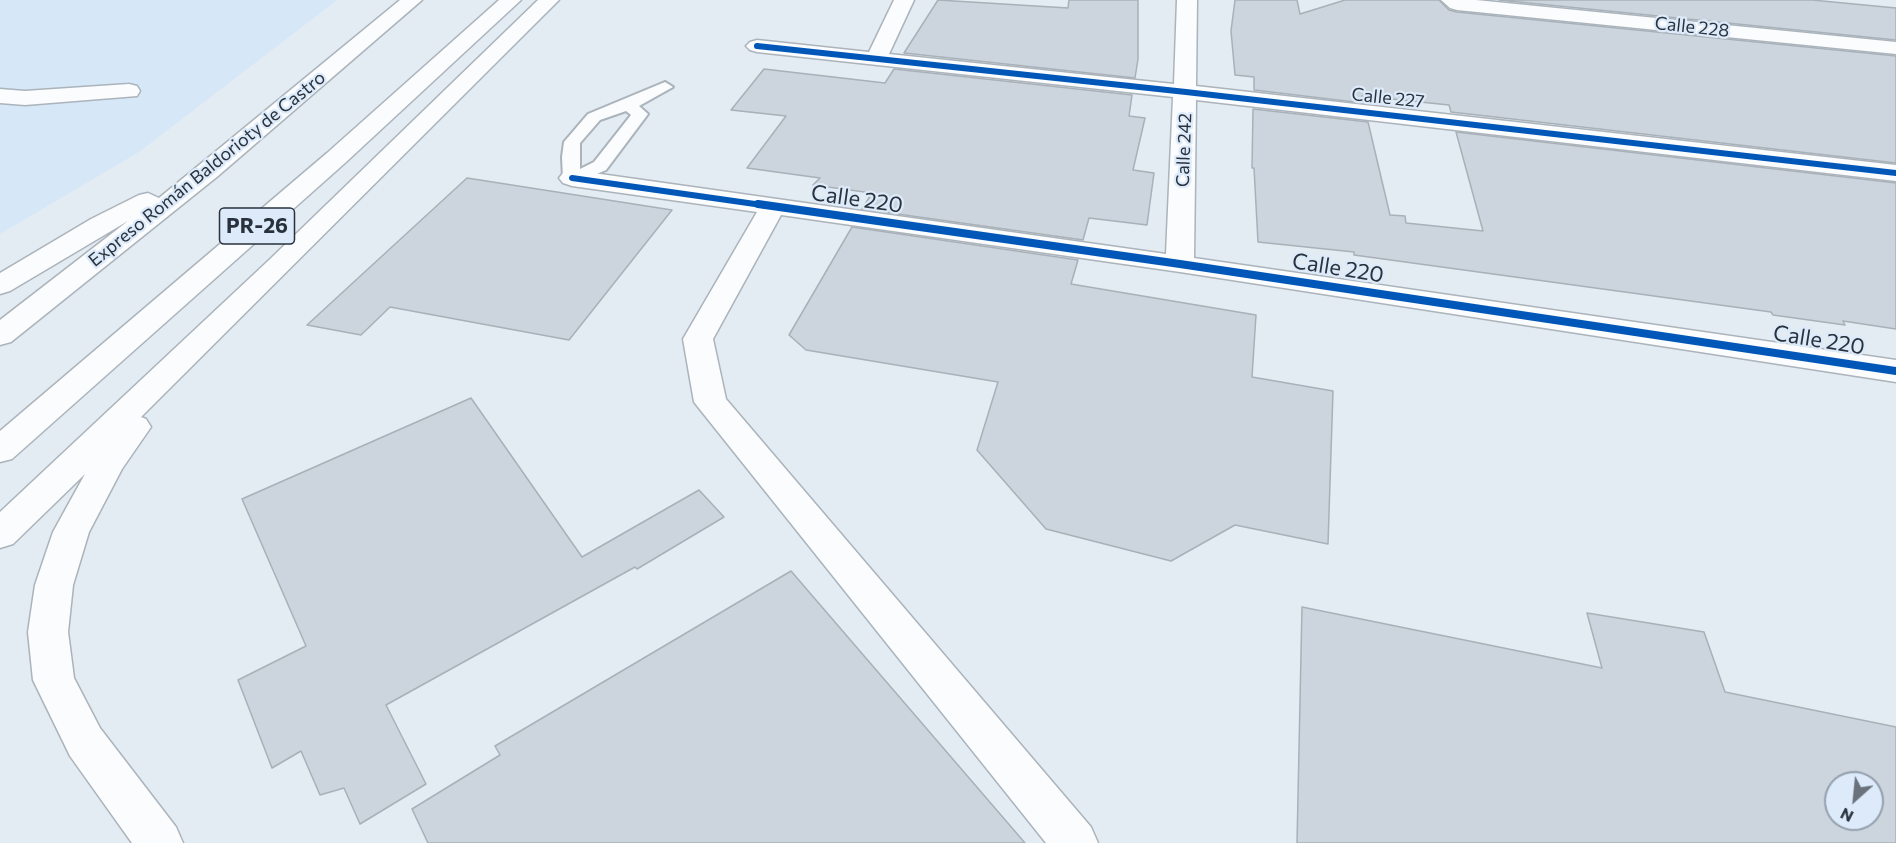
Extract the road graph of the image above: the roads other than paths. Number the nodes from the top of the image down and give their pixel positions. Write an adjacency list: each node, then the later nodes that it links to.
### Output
1 (412, 0): 15 (main road, Expreso Román Baldorioty de Castro)
2 (511, 0): 24 (main road, PR-26)
3 (549, 0): 22 (main road)
4 (904, 0): 9 (main road)
5 (1187, 0): 12 (main road, Calle 242)
6 (1451, 0): 8 (main road, Calle 228)
7 (757, 46): 9 (main road, Calle 227)
8 (1896, 48)
9 (876, 59): 12 (main road, Calle 227)
10 (665, 87): 14 (lane)
11 (129, 91): 13 (main road)
12 (1186, 92): 16 (main road, Calle 227); 19 (main road, Calle 242)
13 (0, 96)
14 (628, 105): 17 (lane); 17 (lane)
15 (208, 171): 20 (main road); 21 (main road, Expreso Román Baldorioty de Castro)
16 (1896, 173)
17 (572, 178): 18 (main road, Calle 220)
18 (773, 207): 19 (main road, Calle 220); 27 (main road)
19 (1180, 264): 23 (main road, Calle 220)
20 (0, 285)
21 (0, 335)
22 (192, 350): 25 (main road); 26 (main road)
23 (1896, 371)
24 (0, 450)
25 (0, 534)
26 (160, 843)
27 (1075, 843)

